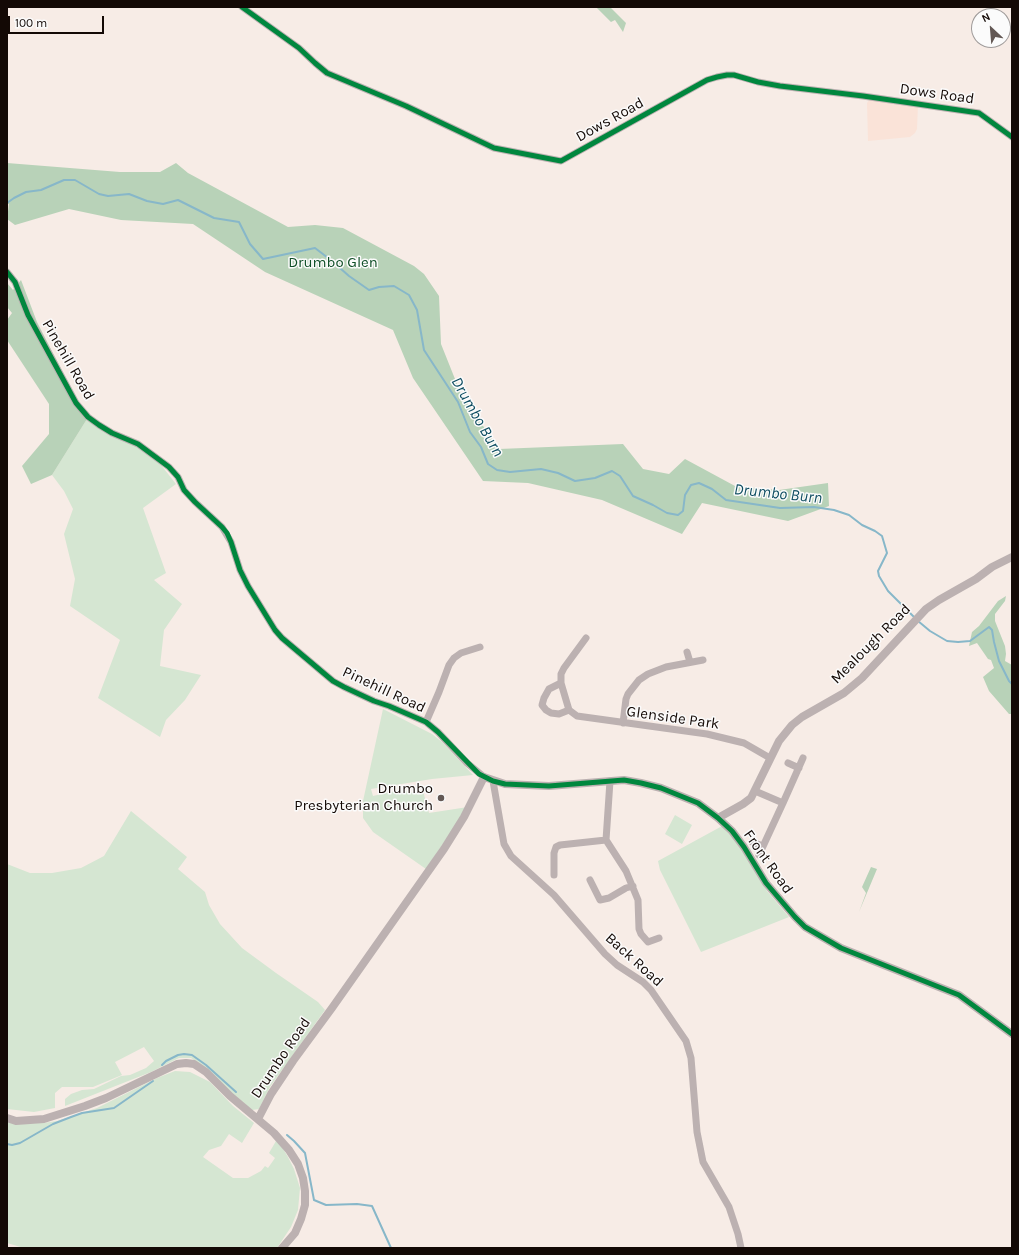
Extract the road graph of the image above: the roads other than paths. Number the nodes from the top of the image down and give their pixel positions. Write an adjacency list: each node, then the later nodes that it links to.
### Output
1 (242, 7): 2 (street, Dows Road)
2 (1012, 137)
3 (7, 272): 12 (street, Pinehill Road)
4 (1012, 557): 14 (street, Mealough Road)
5 (586, 638): 10 (street)
6 (480, 647): 12 (street)
7 (687, 652): 9 (street)
8 (703, 660): 9 (street)
9 (690, 662): 13 (street)
10 (561, 683): 11 (street); 11 (street, Glenside Park)
11 (569, 710): 13 (street, Glenside Park)
12 (426, 722): 18 (street, Pinehill Road)
13 (623, 723): 14 (street, Glenside Park)
14 (770, 758): 21 (street, Mealough Road)
15 (803, 758): 17 (street)
16 (788, 763): 17 (street)
17 (799, 768): 22 (street)
18 (484, 777): 19 (street, Front Road); 34 (street, Drumbo Road)
19 (493, 781): 20 (street, Front Road); 36 (street, Back Road)
20 (610, 781): 23 (street, Front Road); 24 (street)
21 (755, 791): 22 (street); 23 (street, Mealough Road)
22 (782, 803): 26 (street)
23 (718, 818): 32 (street, Front Road)
24 (606, 840): 28 (street); 30 (street)
25 (752, 842): 26 (street)
26 (763, 846): 27 (street)
27 (759, 855)
28 (554, 875)
29 (590, 880): 30 (street)
30 (633, 886): 31 (street)
31 (659, 938)
32 (1012, 1034)
33 (7, 1118): 34 (street, Drumbo Road)
34 (258, 1119): 35 (street)
35 (282, 1248)
36 (741, 1248)

